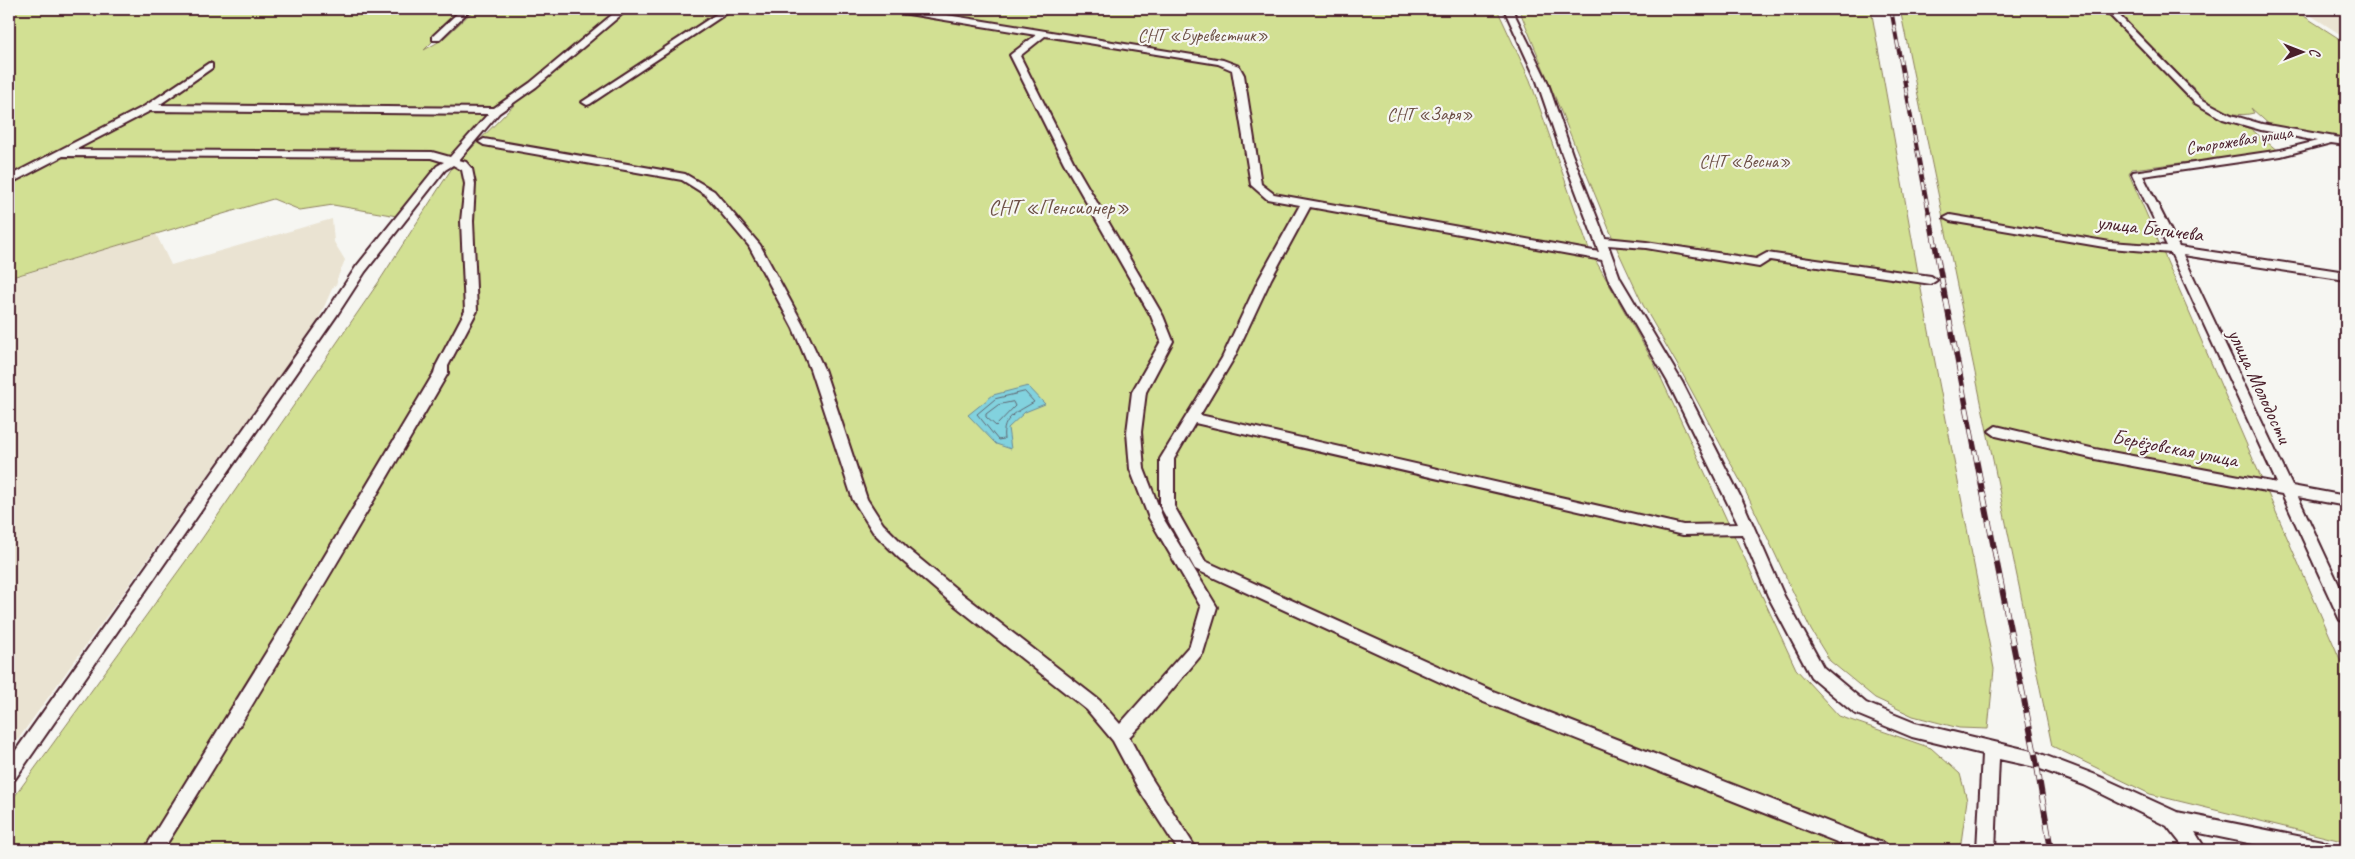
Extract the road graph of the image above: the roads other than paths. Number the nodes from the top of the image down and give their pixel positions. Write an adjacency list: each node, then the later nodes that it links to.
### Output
1 (467, 9): 8 (street)
2 (624, 9): 12 (street)
3 (729, 9): 10 (street)
4 (896, 9): 7 (street)
5 (1508, 9): 22 (street)
6 (2108, 9): 13 (street)
7 (1045, 32): 20 (street); 34 (street)
8 (436, 38)
9 (210, 66): 11 (street)
10 (587, 102)
11 (148, 108): 12 (street); 16 (street)
12 (496, 112): 17 (street)
13 (2331, 140): 15 (street, Сторожевая улица); 18 (street, Сторожевая улица)
14 (484, 142): 34 (street)
15 (2346, 142)
16 (61, 153): 17 (street); 19 (street)
17 (452, 161): 36 (street); 38 (street)
18 (2137, 174): 23 (street, улица Молодости)
19 (9, 180)
20 (1307, 203): 24 (street); 27 (street)
21 (1950, 218): 23 (street, улица Бегичева)
22 (1601, 241): 24 (street); 26 (street)
23 (2175, 250): 25 (street, улица Бегичева); 29 (street, улица Молодости)
24 (1608, 256): 31 (street)
25 (2346, 276)
26 (1931, 280)
27 (1192, 418): 31 (street); 40 (street)
28 (1996, 431): 29 (street, Берёзовская улица)
29 (2287, 491): 30 (street, Берёзовская улица); 32 (street, улица Молодости)
30 (2346, 501)
31 (1748, 529): 35 (street)
32 (2342, 597): 33 (street, улица Молодости)
33 (2346, 616)
34 (1119, 736): 39 (street)
35 (1991, 748): 37 (street); 41 (street)
36 (9, 774)
37 (2174, 820): 42 (street); 43 (street)
38 (153, 850)
39 (1188, 850)
40 (1878, 850)
41 (1986, 850)
42 (2197, 850)
43 (2322, 850)

